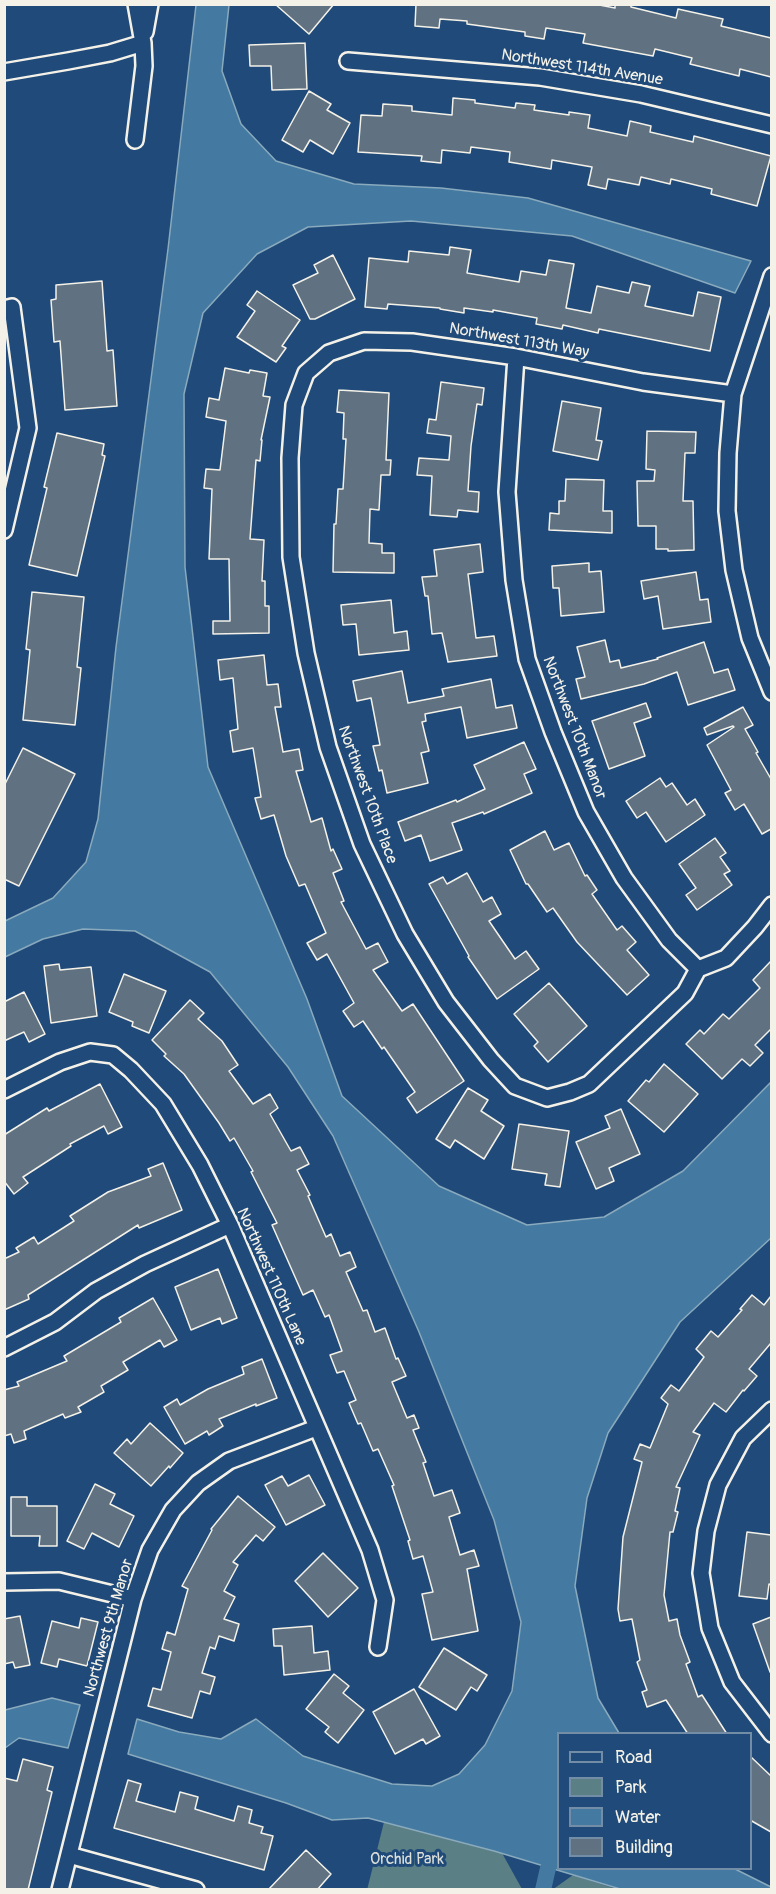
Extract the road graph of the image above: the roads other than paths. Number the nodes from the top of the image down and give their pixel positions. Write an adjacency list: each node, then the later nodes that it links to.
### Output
1 (136, 4): 3 (street)
2 (150, 4): 3 (street)
3 (143, 43): 5 (street); 7 (street)
4 (348, 61): 6 (street, Northwest 114th Avenue)
5 (4, 72)
6 (771, 124)
7 (135, 140)
8 (771, 276): 12 (street)
9 (4, 309): 13 (street)
10 (516, 357): 11 (street, Northwest 113th Way); 12 (street, Northwest 113th Way); 16 (street, Northwest 10th Manor)
11 (306, 373): 16 (street, Northwest 10th Place)
12 (733, 394): 14 (street)
13 (4, 530)
14 (771, 692)
15 (771, 905): 16 (street)
16 (698, 969)
17 (4, 1090): 18 (street, Northwest 110th Lane)
18 (230, 1225): 19 (street); 21 (street, Northwest 110th Lane)
19 (4, 1348)
20 (771, 1410): 25 (street)
21 (316, 1428): 23 (street, Northwest 9th Manor); 24 (street, Northwest 110th Lane)
22 (4, 1582): 23 (street)
23 (133, 1599): 26 (street, Northwest 9th Manor)
24 (378, 1647)
25 (771, 1734)
26 (69, 1855): 27 (street, Northwest 9th Manor); 28 (street)
27 (60, 1890)
28 (196, 1890)

